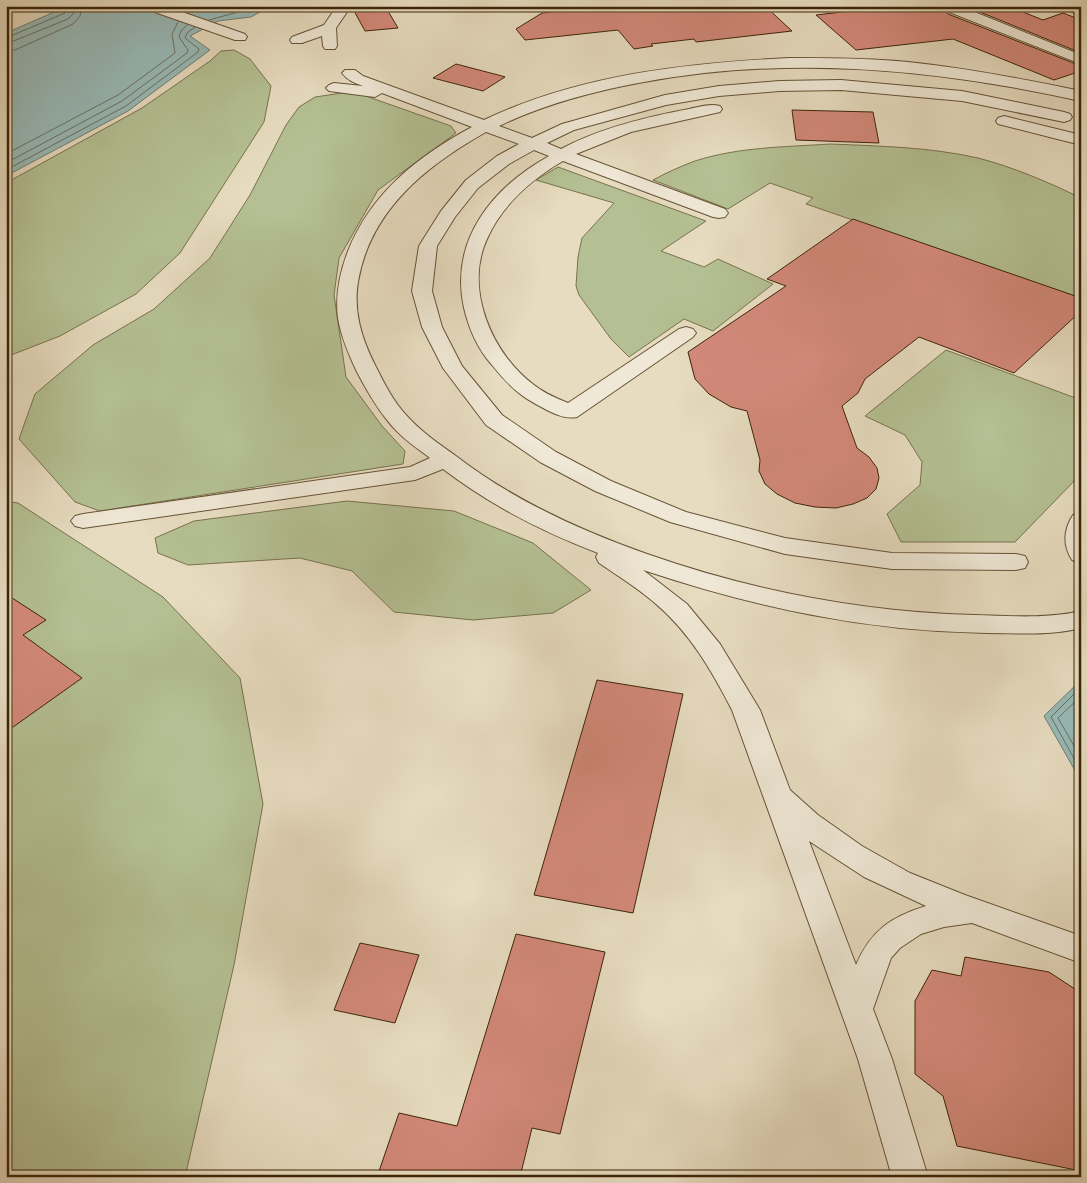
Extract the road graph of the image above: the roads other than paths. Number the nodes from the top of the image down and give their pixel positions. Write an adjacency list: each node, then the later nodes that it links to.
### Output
1 (151, 6): 7 (street)
2 (344, 6): 6 (street)
3 (963, 6): 10 (street)
4 (1068, 6): 5 (street)
5 (1081, 11)
6 (329, 28): 8 (street); 9 (street)
7 (240, 37)
8 (297, 40)
9 (330, 46)
10 (1081, 60)
11 (350, 73): 15 (street)
12 (334, 88): 15 (street)
13 (1081, 94): 15 (street)
14 (1064, 117): 17 (street)
15 (484, 126): 17 (street); 21 (street)
16 (1081, 140): 18 (street)
17 (532, 144): 18 (street); 26 (street)
18 (561, 154): 19 (street); 20 (street)
19 (719, 213)
20 (686, 333)
21 (446, 460): 23 (street); 24 (street)
22 (1081, 520): 25 (street)
23 (83, 521)
24 (584, 539): 27 (street); 28 (street)
25 (1081, 555)
26 (1016, 562)
27 (1081, 619)
28 (777, 794): 29 (street); 31 (street)
29 (971, 910): 30 (street); 31 (street)
30 (1081, 950)
31 (856, 1010): 32 (street)
32 (910, 1177)

